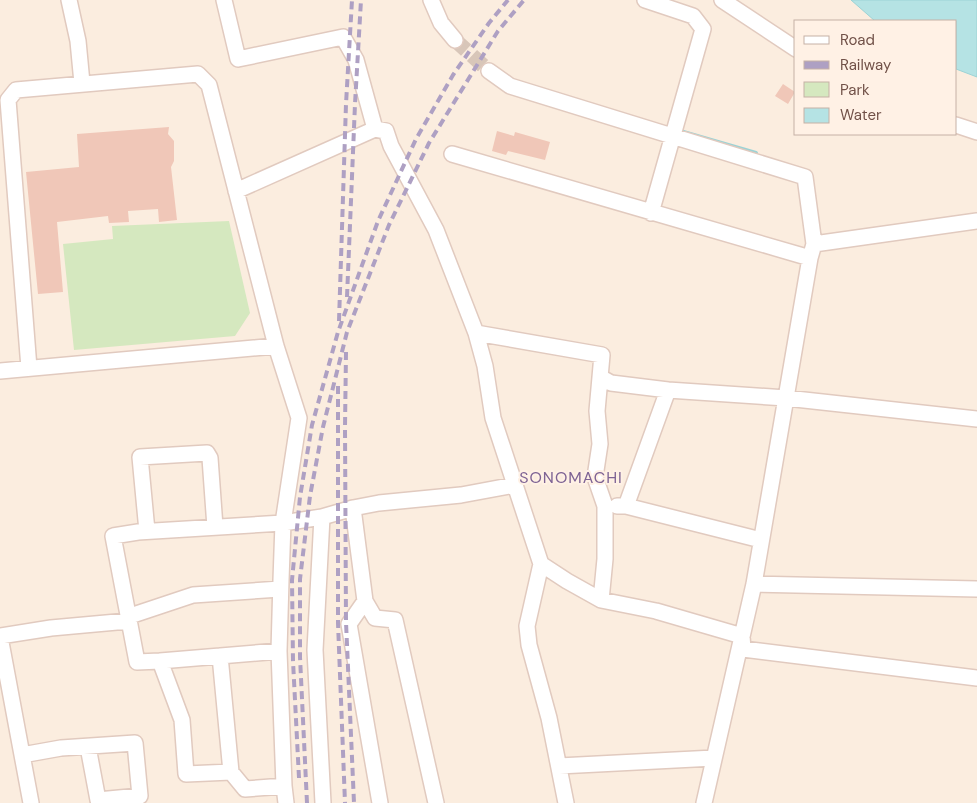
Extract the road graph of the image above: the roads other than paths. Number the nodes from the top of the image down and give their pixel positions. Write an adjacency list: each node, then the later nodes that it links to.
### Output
1 (68, 0): 9 (street)
2 (224, 0): 11 (street)
3 (430, 0): 6 (street)
4 (644, 0): 13 (street)
5 (722, 0): 7 (street)
6 (455, 40)
7 (794, 48)
8 (489, 71): 13 (street)
9 (82, 83): 15 (street); 21 (street)
10 (957, 125): 12 (street)
11 (376, 129): 15 (street); 19 (street)
12 (977, 132)
13 (672, 137): 16 (street); 18 (street)
14 (452, 154): 16 (street)
15 (236, 191): 20 (street)
16 (651, 213): 18 (street)
17 (977, 221): 18 (street)
18 (812, 251): 25 (street)
19 (476, 333): 23 (street); 27 (street)
20 (276, 346): 21 (street); 32 (street)
21 (29, 368): 22 (street)
22 (0, 372)
23 (600, 377): 24 (street); 28 (street)
24 (668, 390): 25 (street); 29 (street)
25 (786, 398): 26 (street); 35 (street)
26 (977, 419)
27 (515, 485): 30 (street); 36 (street)
28 (605, 506): 29 (street); 40 (street)
29 (626, 506): 35 (street)
30 (353, 508): 31 (street); 41 (street)
31 (322, 517): 32 (street); 57 (street)
32 (283, 523): 33 (street); 38 (street)
33 (215, 527): 34 (street); 34 (street)
34 (147, 531): 42 (street)
35 (761, 540): 37 (street)
36 (541, 564): 40 (street); 52 (street)
37 (754, 584): 39 (street); 43 (street)
38 (280, 589): 42 (street); 45 (street)
39 (977, 589)
40 (601, 600): 43 (street)
41 (365, 601): 58 (street); 59 (street)
42 (128, 621): 44 (street); 47 (street)
43 (742, 636): 48 (street); 51 (street)
44 (0, 637): 50 (street)
45 (278, 651): 46 (street); 54 (street)
46 (220, 656): 47 (street); 53 (street)
47 (160, 661): 53 (street)
48 (977, 678)
49 (88, 747): 49 (street); 50 (street)
50 (22, 755): 55 (street)
51 (714, 758): 52 (street); 61 (street)
52 (559, 766): 60 (street)
53 (230, 772): 54 (street)
54 (284, 786): 56 (street)
55 (31, 803)
56 (286, 803)
57 (323, 803)
58 (380, 803)
59 (436, 803)
60 (566, 803)
61 (704, 803)

